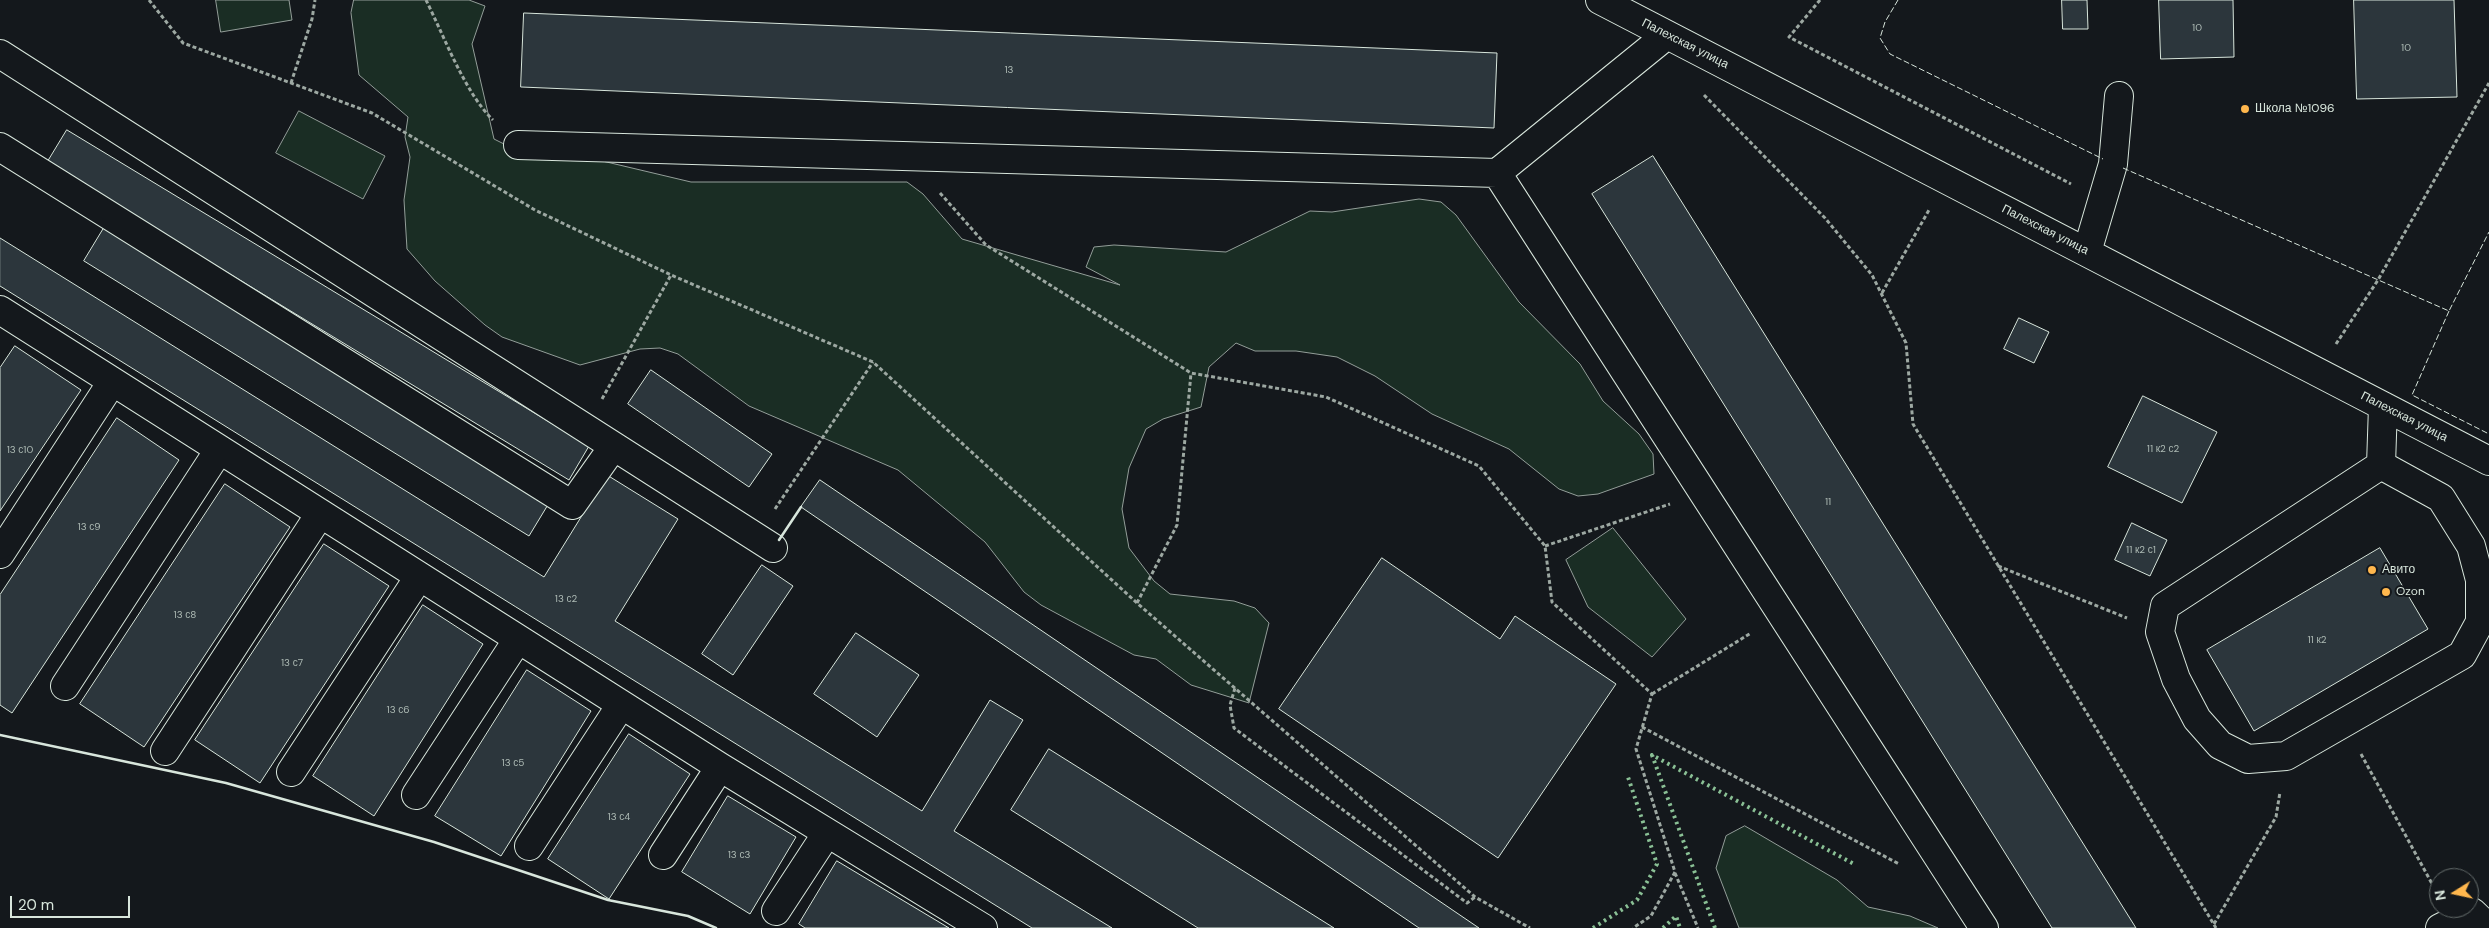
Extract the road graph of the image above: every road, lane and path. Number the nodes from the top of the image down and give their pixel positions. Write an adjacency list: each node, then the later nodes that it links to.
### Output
1 (149, 0): 8 (path)
2 (315, 0): 8 (path)
3 (426, 0): 12 (path)
4 (1600, 0): 6 (street, Палехская улица)
5 (1820, 0): 16 (path)
6 (1667, 34): 15 (street); 18 (street, Палехская улица)
7 (0, 54): 27 (street)
8 (291, 83): 19 (path)
9 (2489, 83): 23 (path)
10 (1702, 94): 20 (path)
11 (2119, 96): 16 (street)
12 (518, 146): 14 (street)
13 (0, 147): 28 (street)
14 (908, 156): 15 (street); 24 (path)
15 (1497, 173): 32 (street)
16 (2102, 201): 18 (street)
17 (1932, 205): 20 (path)
18 (2087, 252): 23 (street, Палехская улица)
19 (672, 275): 22 (path); 27 (path)
20 (1882, 294): 37 (path)
21 (3, 319): 25 (street)
22 (873, 362): 34 (path); 39 (path)
23 (2318, 371): 26 (street, Палехская улица)
24 (1191, 373): 35 (path); 39 (path)
25 (112, 382): 29 (street); 36 (street)
26 (2383, 406): 30 (street, Палехская улица); 31 (street)
27 (585, 429): 28 (street)
28 (613, 447): 34 (street)
29 (219, 450): 33 (street); 43 (street)
30 (2489, 460)
31 (2381, 465): 41 (street); 47 (street)
32 (1704, 494): 35 (path); 40 (street)
33 (320, 514): 38 (street); 49 (street)
34 (764, 544)
35 (1545, 546): 45 (path)
36 (0, 554)
37 (1998, 565): 41 (path); 62 (path)
38 (419, 577): 42 (street); 52 (street)
39 (1137, 603): 44 (path)
40 (1781, 614): 45 (path); 67 (street)
41 (2160, 632): 50 (street)
42 (518, 639): 46 (street); 53 (street)
43 (65, 686)
44 (1235, 688): 60 (path); 60 (path)
45 (1652, 694): 48 (path)
46 (621, 705): 51 (street); 55 (street)
47 (2344, 723): 50 (street); 59 (path)
48 (1642, 727): 57 (path); 58 (path)
49 (165, 752)
50 (2286, 756): 62 (path)
51 (720, 768): 54 (street); 56 (street)
52 (291, 772)
53 (416, 795)
54 (827, 833): 61 (street); 63 (street)
55 (528, 846)
56 (663, 855)
57 (1904, 866)
58 (1675, 872): 65 (path); 66 (path)
59 (2429, 878)
60 (1475, 897): 64 (path)
61 (776, 911)
62 (2215, 926)
63 (983, 928)
64 (1530, 928)
65 (1633, 928)
66 (1698, 928)
67 (1984, 928)
68 (2440, 928): 69 (street)
69 (2489, 928)

